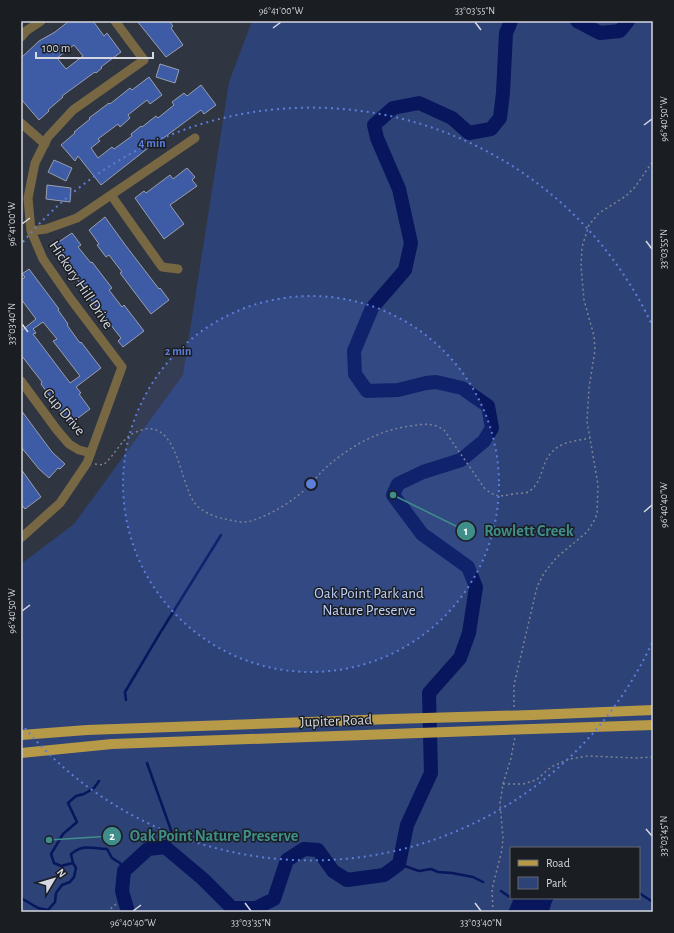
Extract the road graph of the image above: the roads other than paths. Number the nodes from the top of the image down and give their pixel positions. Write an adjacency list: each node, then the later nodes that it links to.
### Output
1 (41, 21): 3 (street)
2 (115, 21): 6 (street, Hickory Hill Drive)
3 (21, 37)
4 (21, 123): 6 (street)
5 (195, 138): 7 (street)
6 (45, 144): 8 (street, Hickory Hill Drive)
7 (111, 195): 8 (street); 9 (street)
8 (31, 231): 11 (street, Hickory Hill Drive)
9 (178, 269)
10 (21, 381): 11 (street, Cup Drive)
11 (91, 453): 12 (street, Hickory Hill Drive)
12 (22, 537)
13 (653, 710): 15 (main road, Jupiter Road, bridge)
14 (653, 725): 16 (main road, Jupiter Road, bridge)
15 (21, 735)
16 (21, 753)

